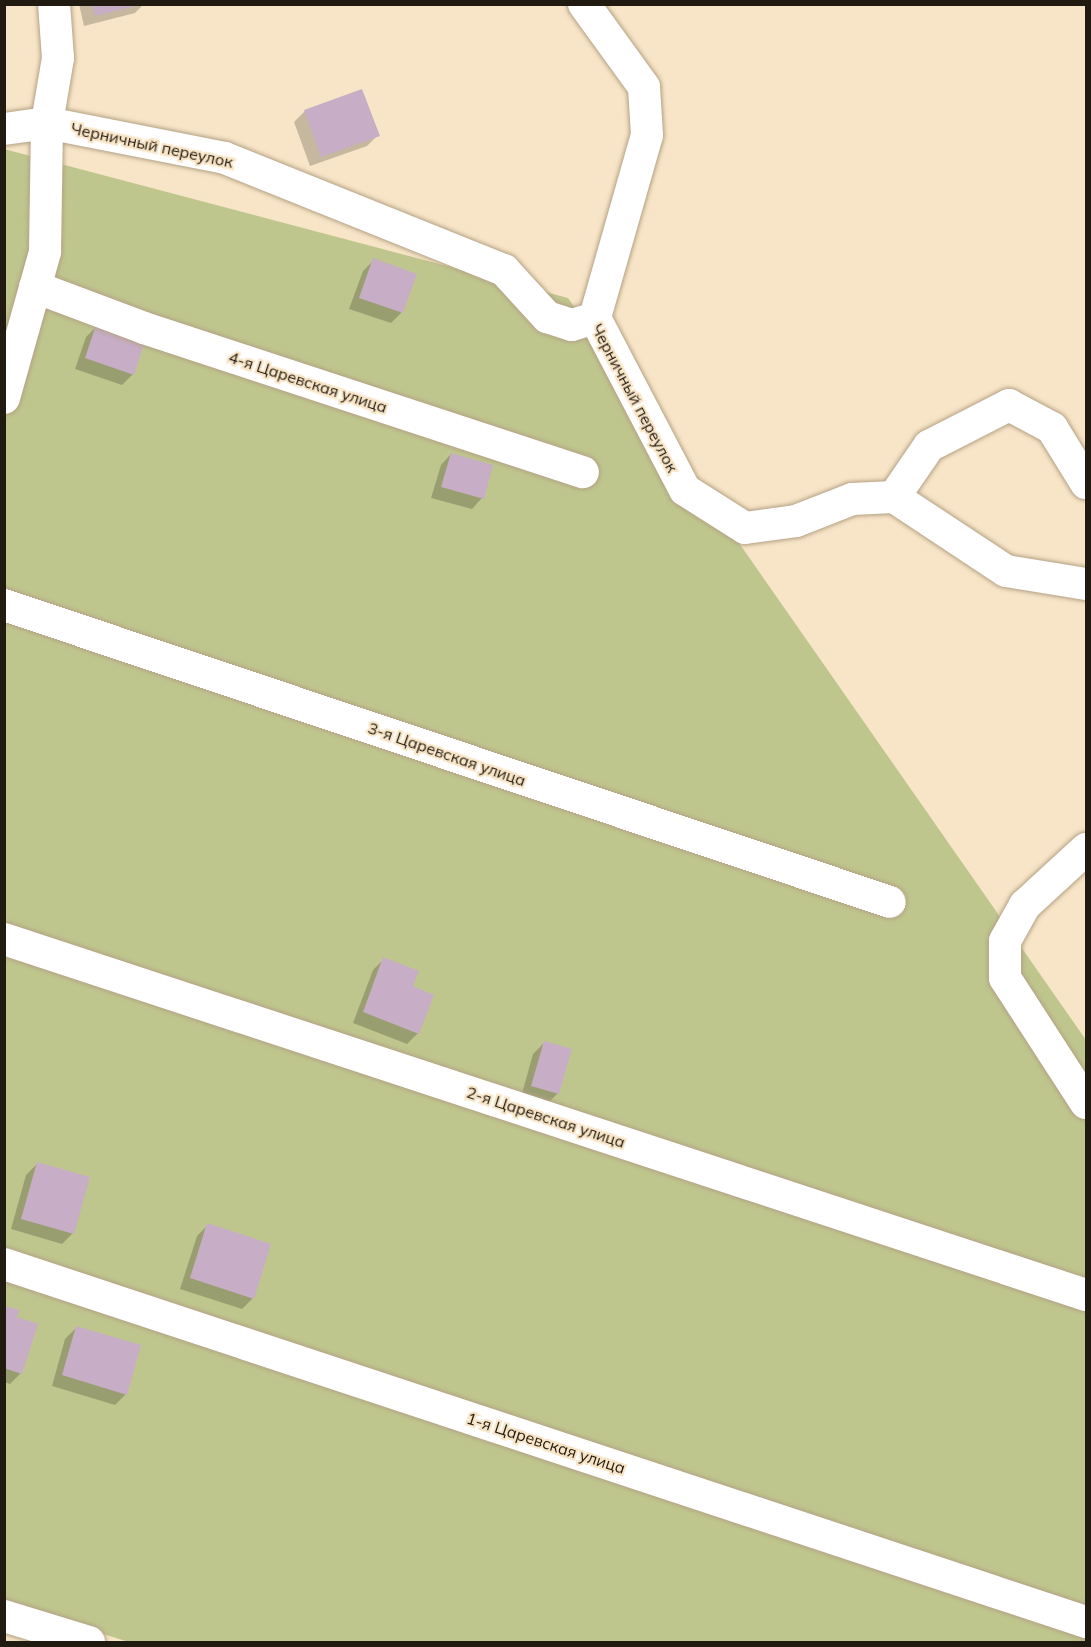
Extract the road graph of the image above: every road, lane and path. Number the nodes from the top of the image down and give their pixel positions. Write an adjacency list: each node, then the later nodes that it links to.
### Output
1 (54, 4): 3 (street)
2 (584, 4): 6 (street)
3 (47, 123): 4 (street, Черничный переулок); 5 (street); 6 (street, Черничный переулок)
4 (4, 129)
5 (35, 287): 7 (street); 8 (street, 4-я Царевская улица)
6 (595, 318): 10 (street, Черничный переулок)
7 (4, 398)
8 (583, 472)
9 (1086, 483): 10 (street)
10 (894, 497): 11 (street)
11 (1086, 584)
12 (4, 605): 14 (street, 3-я Царевская улица)
13 (1086, 849): 16 (street)
14 (890, 902)
15 (4, 939): 18 (street, 2-я Царевская улица)
16 (1086, 1103)
17 (4, 1263): 20 (street, 1-я Царевская улица)
18 (1086, 1295)
19 (4, 1616): 21 (street)
20 (1086, 1623)
21 (89, 1642)

